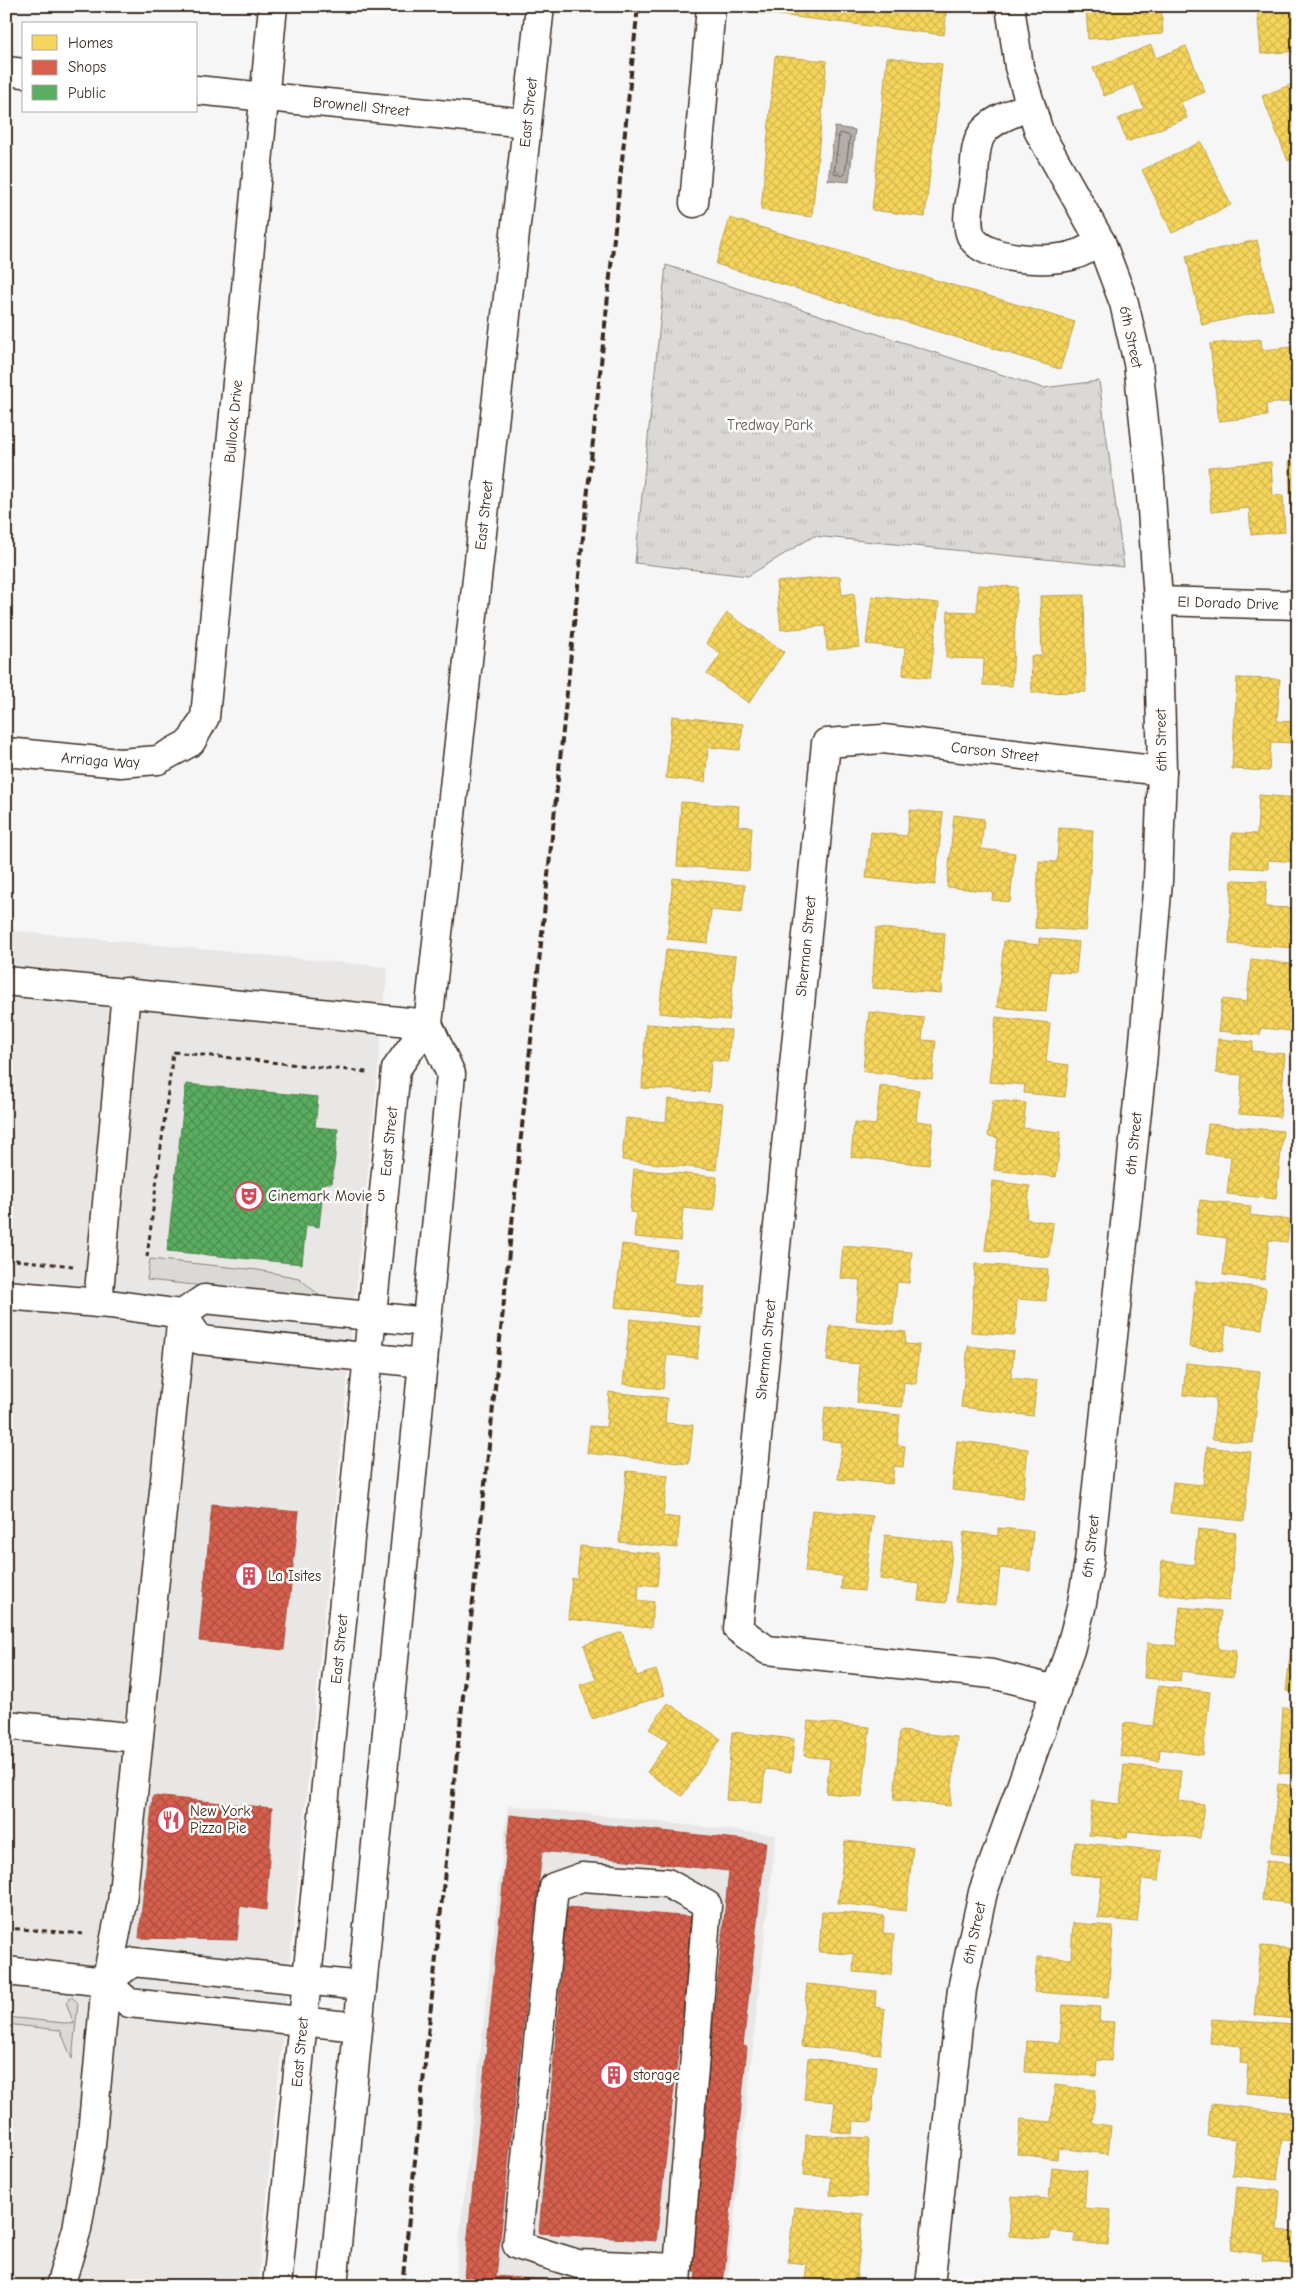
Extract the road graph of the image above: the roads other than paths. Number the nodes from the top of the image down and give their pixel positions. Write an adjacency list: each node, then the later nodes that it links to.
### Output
1 (273, 6): 8 (street, Bullock Drive)
2 (540, 6): 10 (street, East Street)
3 (711, 6): 11 (street)
4 (1010, 6): 9 (street, 6th Street)
5 (6, 71): 6 (street)
6 (22, 73)
7 (198, 90): 8 (street, Brownell Street)
8 (264, 97): 10 (street, Brownell Street); 15 (street, Bullock Drive)
9 (1030, 106): 12 (street, 6th Street); 12 (street)
10 (527, 123): 21 (street, East Street)
11 (694, 202)
12 (1101, 242): 13 (street, 6th Street)
13 (1158, 601): 14 (street, El Dorado Drive); 18 (street, 6th Street)
14 (1298, 604)
15 (191, 742): 17 (street, Arriaga Way)
16 (826, 743): 18 (street, Carson Street); 29 (street, Sherman Street)
17 (6, 752)
18 (1162, 770): 29 (street, 6th Street)
19 (6, 981): 20 (street)
20 (126, 992): 21 (street); 23 (street)
21 (428, 1024): 25 (street, East Street); 26 (street)
22 (6, 1295): 23 (street)
23 (98, 1303): 24 (street)
24 (182, 1314): 25 (street); 27 (street); 31 (street)
25 (372, 1317): 26 (street); 27 (street, East Street)
26 (427, 1322): 28 (street)
27 (368, 1358): 28 (street); 33 (street, East Street)
28 (423, 1363): 35 (street)
29 (1056, 1690): 42 (street, 6th Street)
30 (6, 1725): 31 (street)
31 (138, 1738): 34 (street)
32 (6, 1971): 34 (street)
33 (307, 1980): 34 (street); 35 (street); 36 (street, East Street)
34 (106, 1982): 36 (street); 39 (street)
35 (362, 1986): 37 (street)
36 (303, 2021): 37 (street); 40 (street, East Street)
37 (358, 2027): 41 (street)
38 (678, 2277): 38 (street)
39 (60, 2286)
40 (277, 2286)
41 (333, 2286)
42 (930, 2286)

